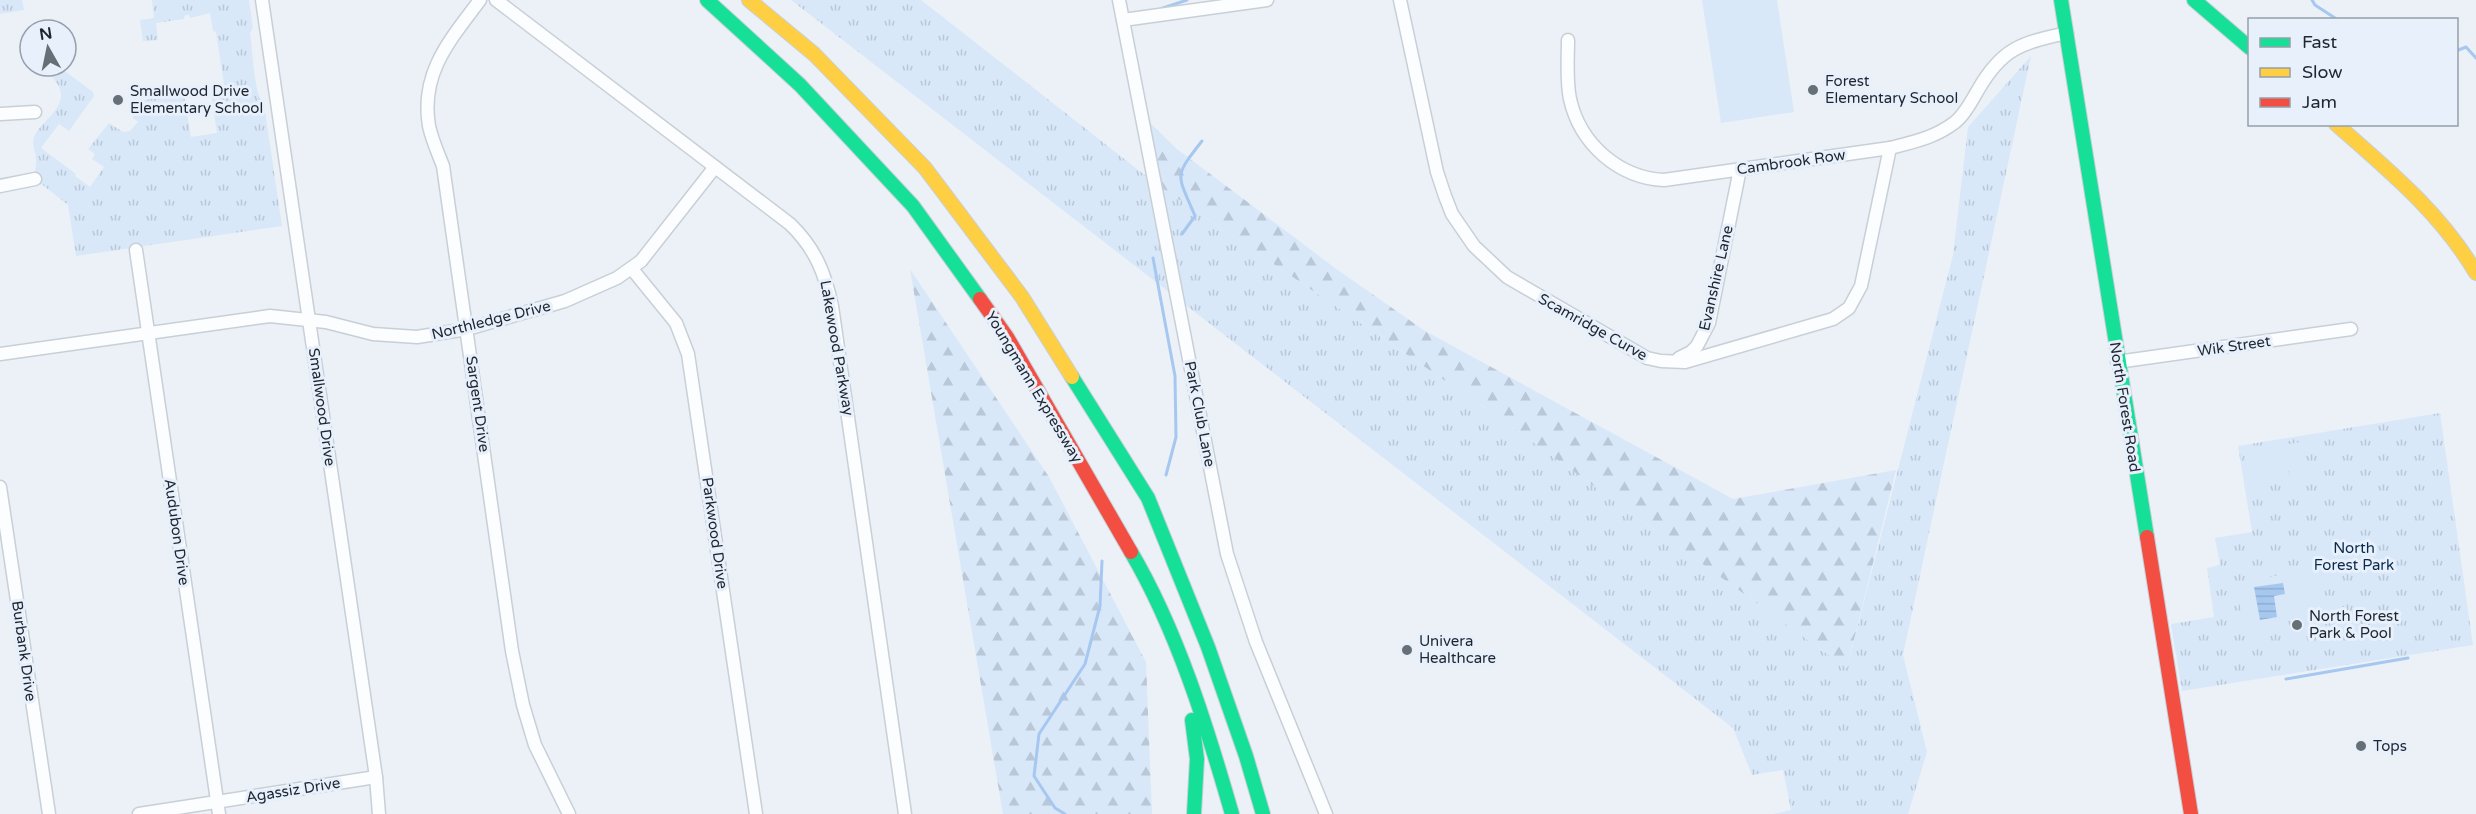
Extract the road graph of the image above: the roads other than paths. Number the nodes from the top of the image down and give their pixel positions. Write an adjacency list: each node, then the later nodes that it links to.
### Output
1 (262, 0): 26 (street, Smallwood Drive)
2 (480, 0): 28 (street, Sargent Drive)
3 (495, 0): 19 (street, Lakewood Parkway)
4 (707, 0): 36 (main road, Youngmann Expressway)
5 (749, 0): 37 (main road)
6 (1119, 0): 11 (street, Park Club Lane)
7 (1267, 0): 11 (street)
8 (1400, 0): 33 (street, Scamridge Curve)
9 (2061, 0): 12 (main road, North Forest Road)
10 (2194, 0): 14 (main road)
11 (1123, 20): 50 (street, Park Club Lane)
12 (2067, 33): 18 (street, Cambrook Row); 34 (main road, North Forest Road)
13 (1569, 40): 20 (street, Cambrook Row)
14 (2248, 46)
15 (35, 112): 16 (street)
16 (0, 114)
17 (2338, 126): 25 (main road)
18 (1890, 148): 20 (street, Cambrook Row); 31 (street, Scamridge Curve)
19 (715, 167): 24 (street, Northledge Drive); 45 (street, Lakewood Parkway)
20 (1740, 169): 27 (street, Evanshire Lane)
21 (35, 179): 22 (street)
22 (0, 186)
23 (136, 250): 30 (street, Audubon Drive)
24 (632, 269): 28 (street, Northledge Drive); 44 (street, Parkwood Drive)
25 (2476, 273)
26 (309, 319): 28 (street, Northledge Drive); 30 (street, Northledge Drive); 38 (street, Smallwood Drive)
27 (1709, 322): 31 (street); 33 (street, Evanshire Lane)
28 (467, 329): 43 (street, Sargent Drive)
29 (2351, 329): 34 (street, Wik Street)
30 (148, 332): 32 (street, Northledge Drive); 39 (street, Audubon Drive)
31 (1731, 350): 33 (street, Scamridge Curve)
32 (0, 354)
33 (1661, 361)
34 (2117, 362): 51 (main road, North Forest Road)
35 (0, 488): 40 (street, Burbank Drive)
36 (1182, 663): 46 (main road); 47 (main road, Youngmann Expressway)
37 (1246, 756): 48 (main road); 49 (main road)
38 (376, 777): 39 (street, Agassiz Drive); 42 (street, Smallwood Drive)
39 (218, 808): 41 (street, Agassiz Drive)
40 (49, 814)
41 (139, 814)
42 (379, 814)
43 (569, 814)
44 (756, 814)
45 (904, 814)
46 (1194, 814)
47 (1232, 814)
48 (1263, 814)
49 (1271, 814)
50 (1326, 814)
51 (2191, 814)

